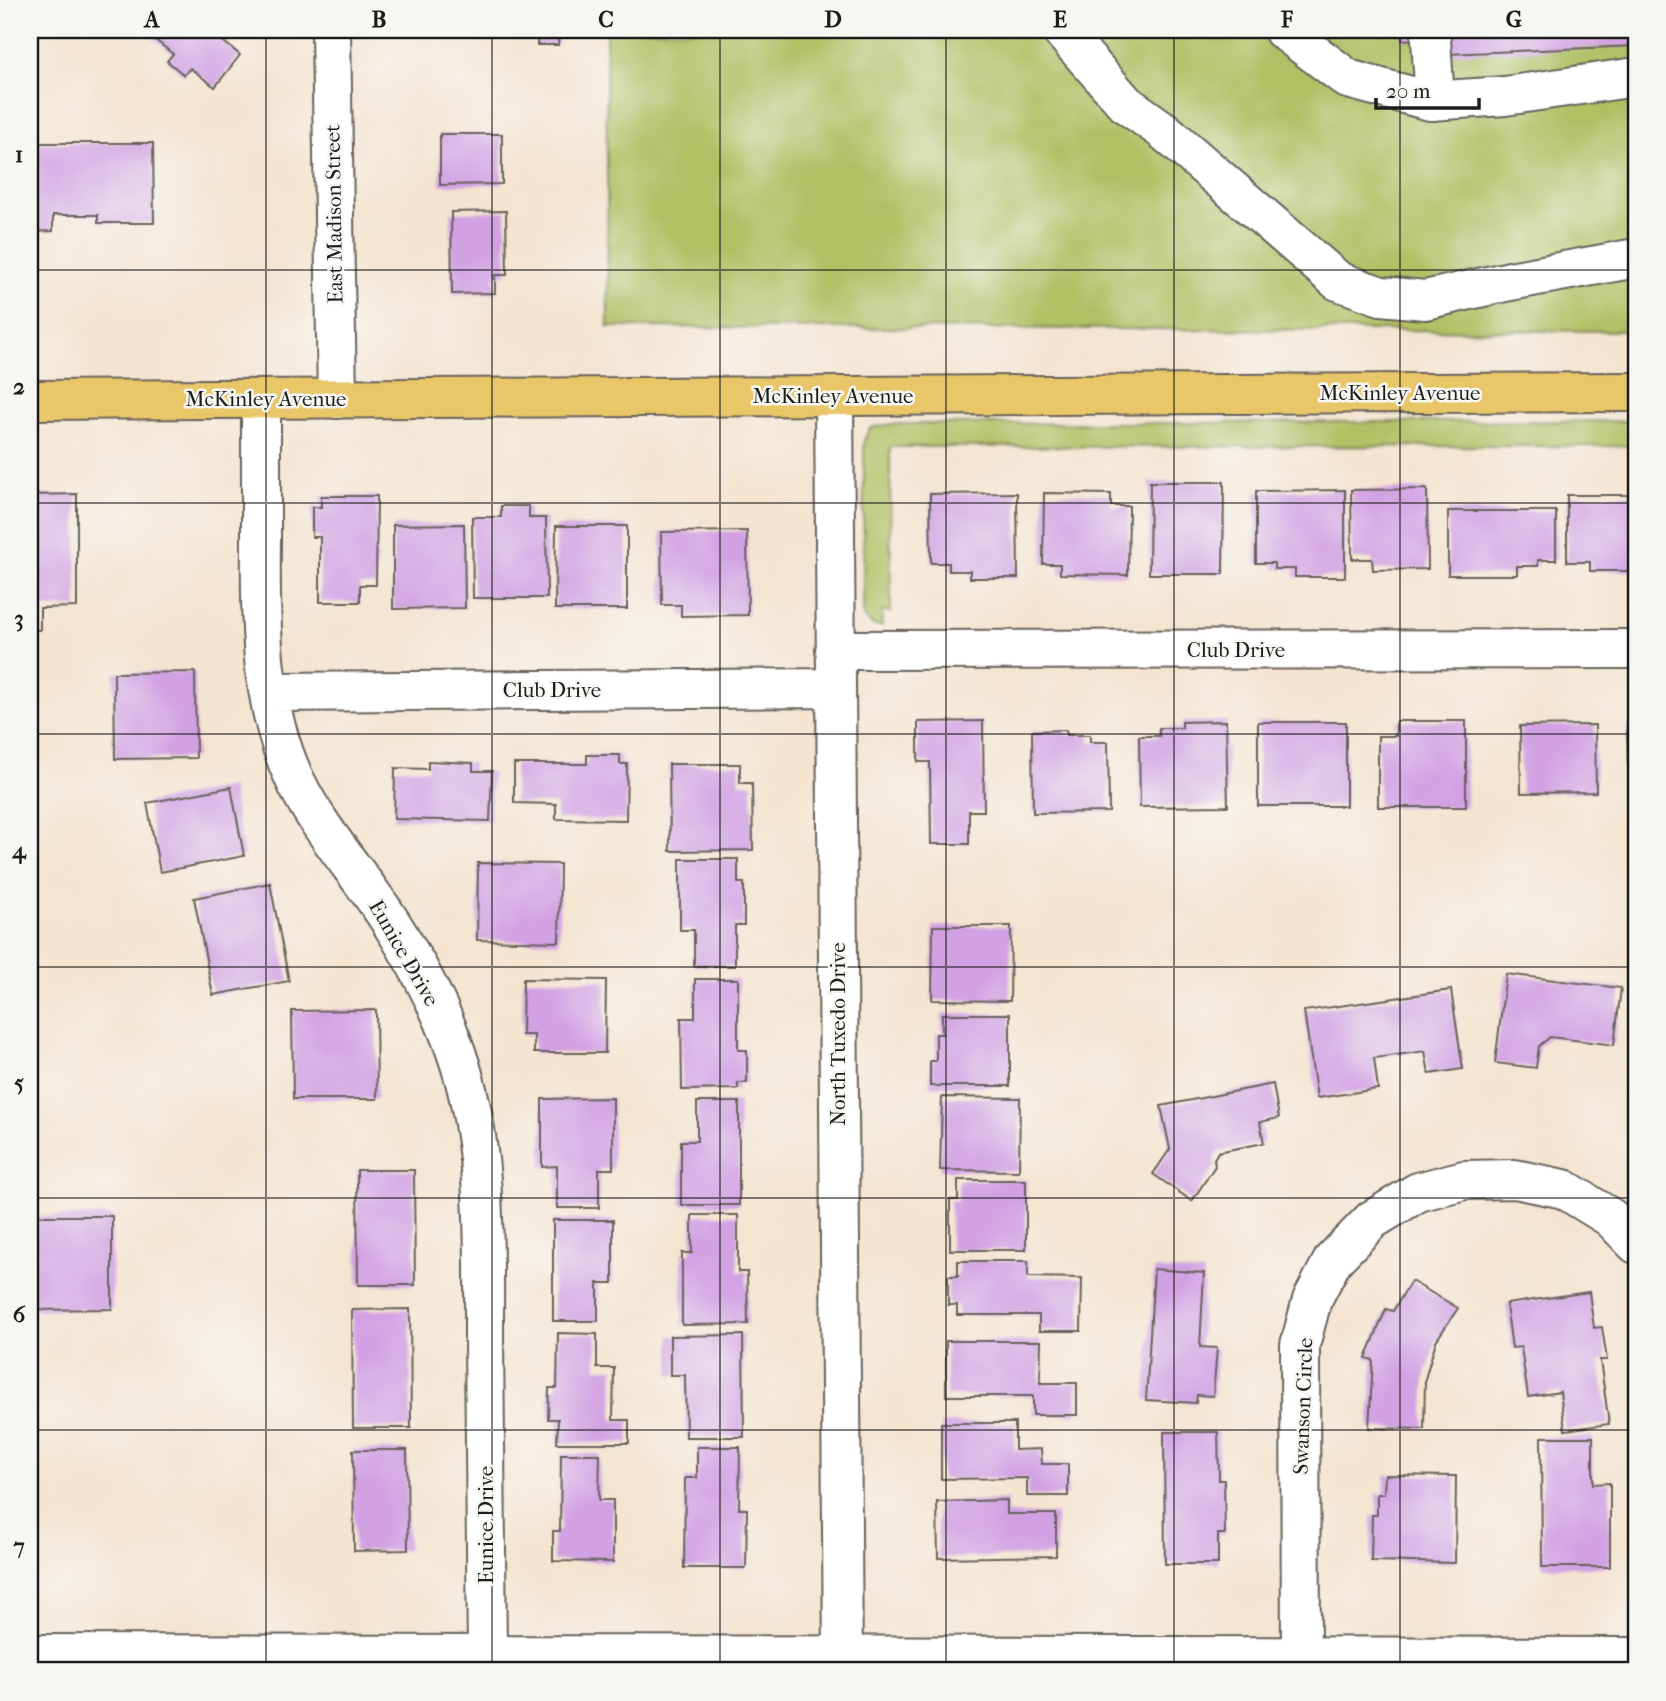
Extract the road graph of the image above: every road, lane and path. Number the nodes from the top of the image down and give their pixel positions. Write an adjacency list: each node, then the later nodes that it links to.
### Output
1 (331, 30): 11 (street, East Madison Street)
2 (1060, 30): 7 (street)
3 (1291, 32): 6 (street)
4 (1431, 39): 6 (street)
5 (1636, 77): 6 (street)
6 (1435, 101)
7 (1636, 258)
8 (1636, 392): 9 (main road, McKinley Avenue)
9 (834, 396): 11 (main road, McKinley Avenue); 14 (street, North Tuxedo Drive)
10 (261, 399): 11 (main road, McKinley Avenue); 12 (main road, McKinley Avenue); 16 (street, Eunice Drive)
11 (337, 399)
12 (30, 400)
13 (1636, 649): 14 (street, Club Drive)
14 (835, 650): 15 (street, North Tuxedo Drive)
15 (836, 688): 16 (street, Club Drive); 22 (street, North Tuxedo Drive)
16 (269, 692): 19 (street, Eunice Drive)
17 (1636, 1244): 21 (street, Swanson Circle)
18 (30, 1654): 19 (street)
19 (487, 1654): 22 (street)
20 (1636, 1657): 21 (street)
21 (1301, 1663): 22 (street)
22 (843, 1664)

